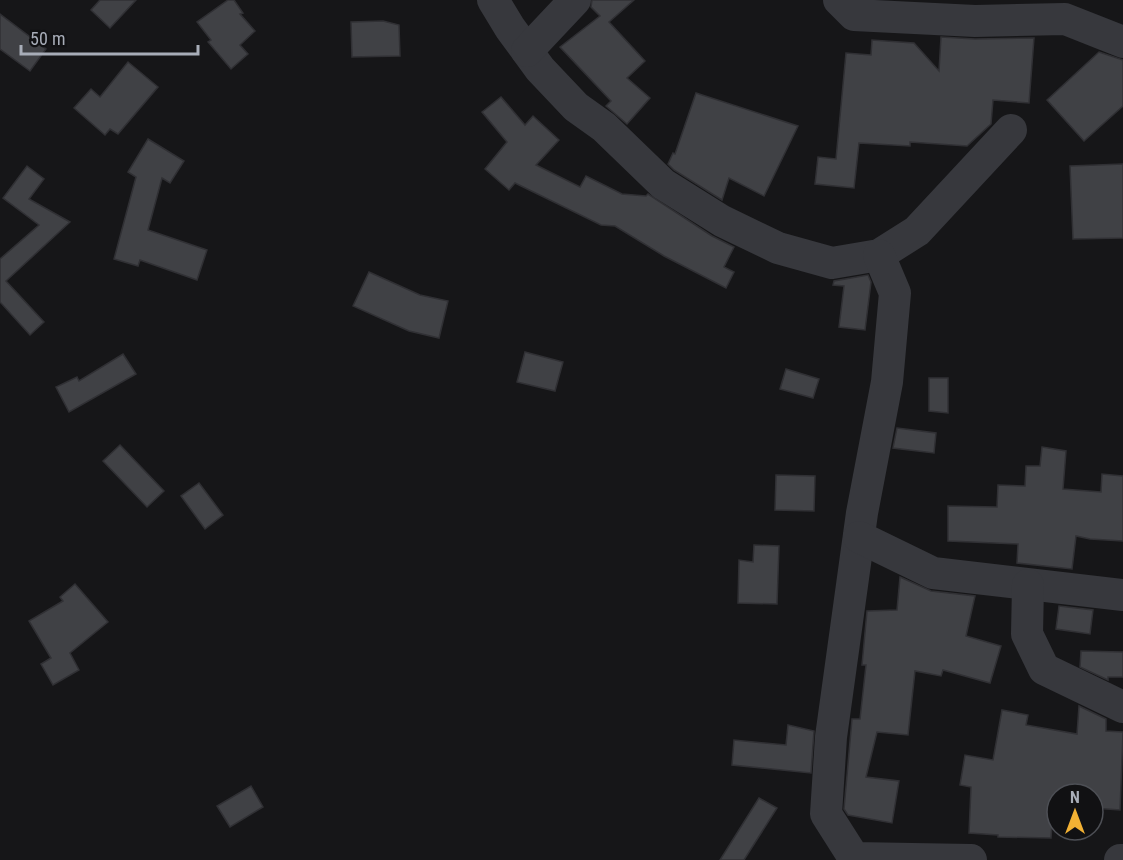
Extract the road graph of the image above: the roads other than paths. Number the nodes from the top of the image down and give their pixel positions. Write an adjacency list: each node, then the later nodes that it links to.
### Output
1 (493, 0): 5 (street)
2 (575, 0): 5 (street)
3 (839, 0): 4 (street)
4 (1123, 42)
5 (527, 51): 7 (street)
6 (1011, 130): 7 (street)
7 (879, 255): 8 (street)
8 (859, 537): 9 (street); 12 (street)
9 (1028, 585): 10 (street); 11 (street)
10 (1123, 595)
11 (1123, 707)
12 (971, 860)

